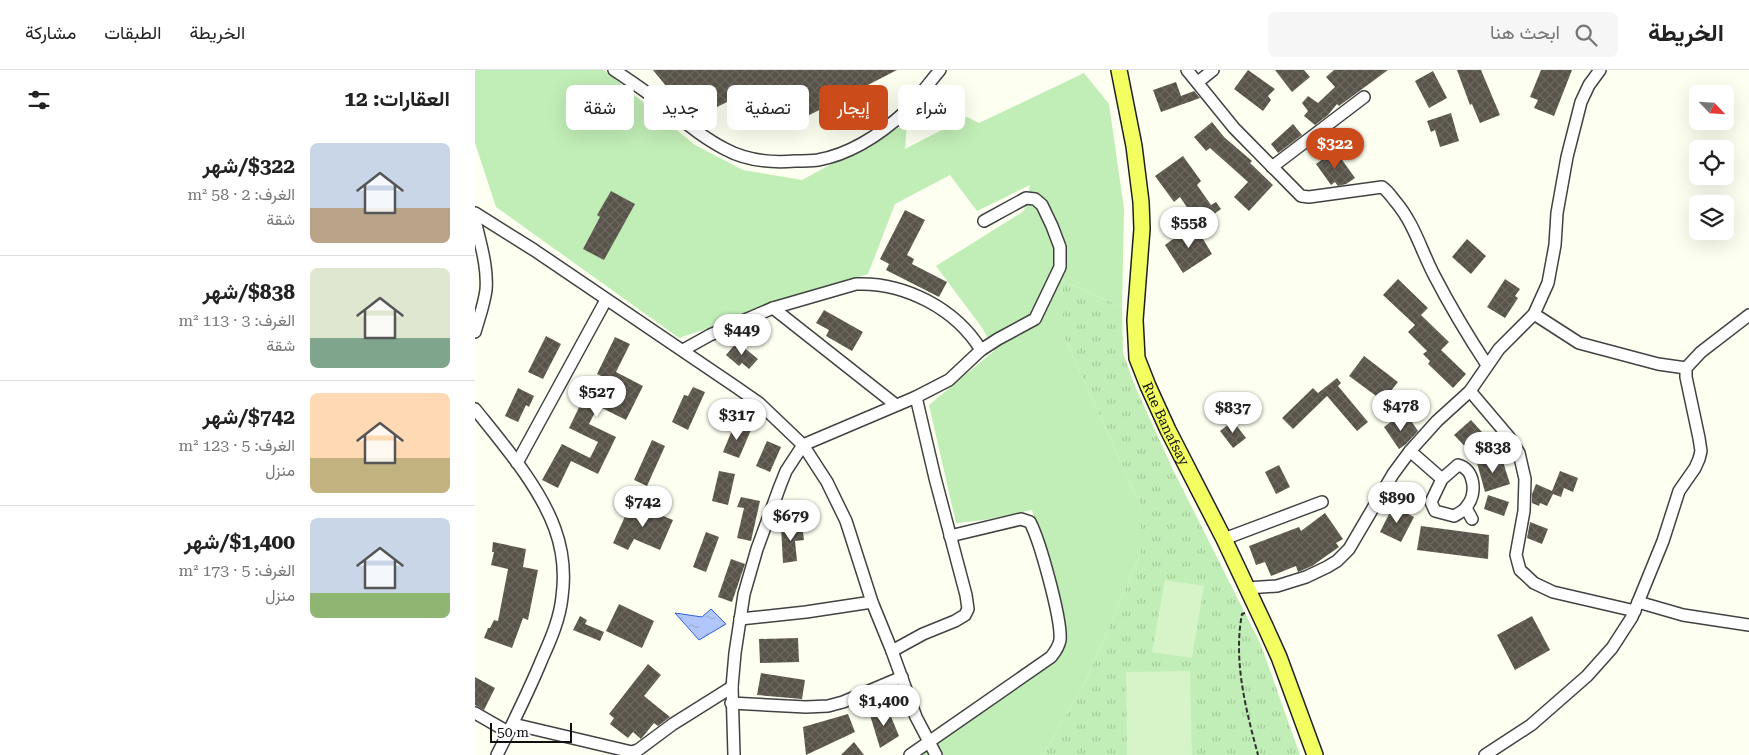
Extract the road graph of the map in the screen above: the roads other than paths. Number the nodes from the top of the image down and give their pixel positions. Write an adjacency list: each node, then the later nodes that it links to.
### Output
1 (614, 70): 2 (street)
2 (940, 70)
3 (1119, 70): 34 (main road, Rue Banafsay)
4 (1187, 70): 7 (street)
5 (1213, 70): 7 (street)
6 (1601, 70): 15 (street)
7 (1198, 82): 9 (street)
8 (1364, 97): 9 (street)
9 (1272, 167): 20 (street)
10 (475, 213): 13 (street)
11 (475, 220): 17 (street)
12 (984, 221): 19 (street)
13 (605, 300): 18 (street); 28 (street)
14 (773, 308): 18 (street); 19 (street); 24 (street)
15 (1533, 314): 20 (street); 21 (street)
16 (1749, 316): 21 (street)
17 (475, 332)
18 (683, 350): 26 (street)
19 (981, 350): 23 (street)
20 (1487, 365): 22 (street)
21 (1686, 368): 37 (street)
22 (1470, 391): 27 (street); 37 (street)
23 (916, 397): 24 (street); 33 (street)
24 (896, 405): 26 (street)
25 (475, 409): 28 (street)
26 (803, 444): 36 (street); 38 (street)
27 (1410, 451): 29 (street); 35 (street)
28 (517, 464): 45 (street)
29 (1441, 479): 31 (street); 31 (street)
30 (1322, 502): 34 (street)
31 (1466, 508): 32 (street)
32 (1472, 519)
33 (950, 536): 40 (street); 46 (street)
34 (1224, 539): 35 (main road, Rue Banafsay)
35 (1247, 588): 51 (main road, Rue Banafsay)
36 (872, 602): 38 (street); 40 (street)
37 (1637, 607): 39 (street); 52 (street)
38 (739, 619): 42 (street)
39 (1749, 625)
40 (892, 651): 41 (street)
41 (902, 677): 43 (street); 46 (street)
42 (732, 687): 43 (street); 45 (street)
43 (731, 703): 48 (street)
44 (475, 713): 45 (street)
45 (510, 728): 47 (street)
46 (928, 742): 49 (street); 50 (street)
47 (497, 755)
48 (734, 755)
49 (910, 755)
50 (936, 755)
51 (1315, 755)
52 (1485, 755)

